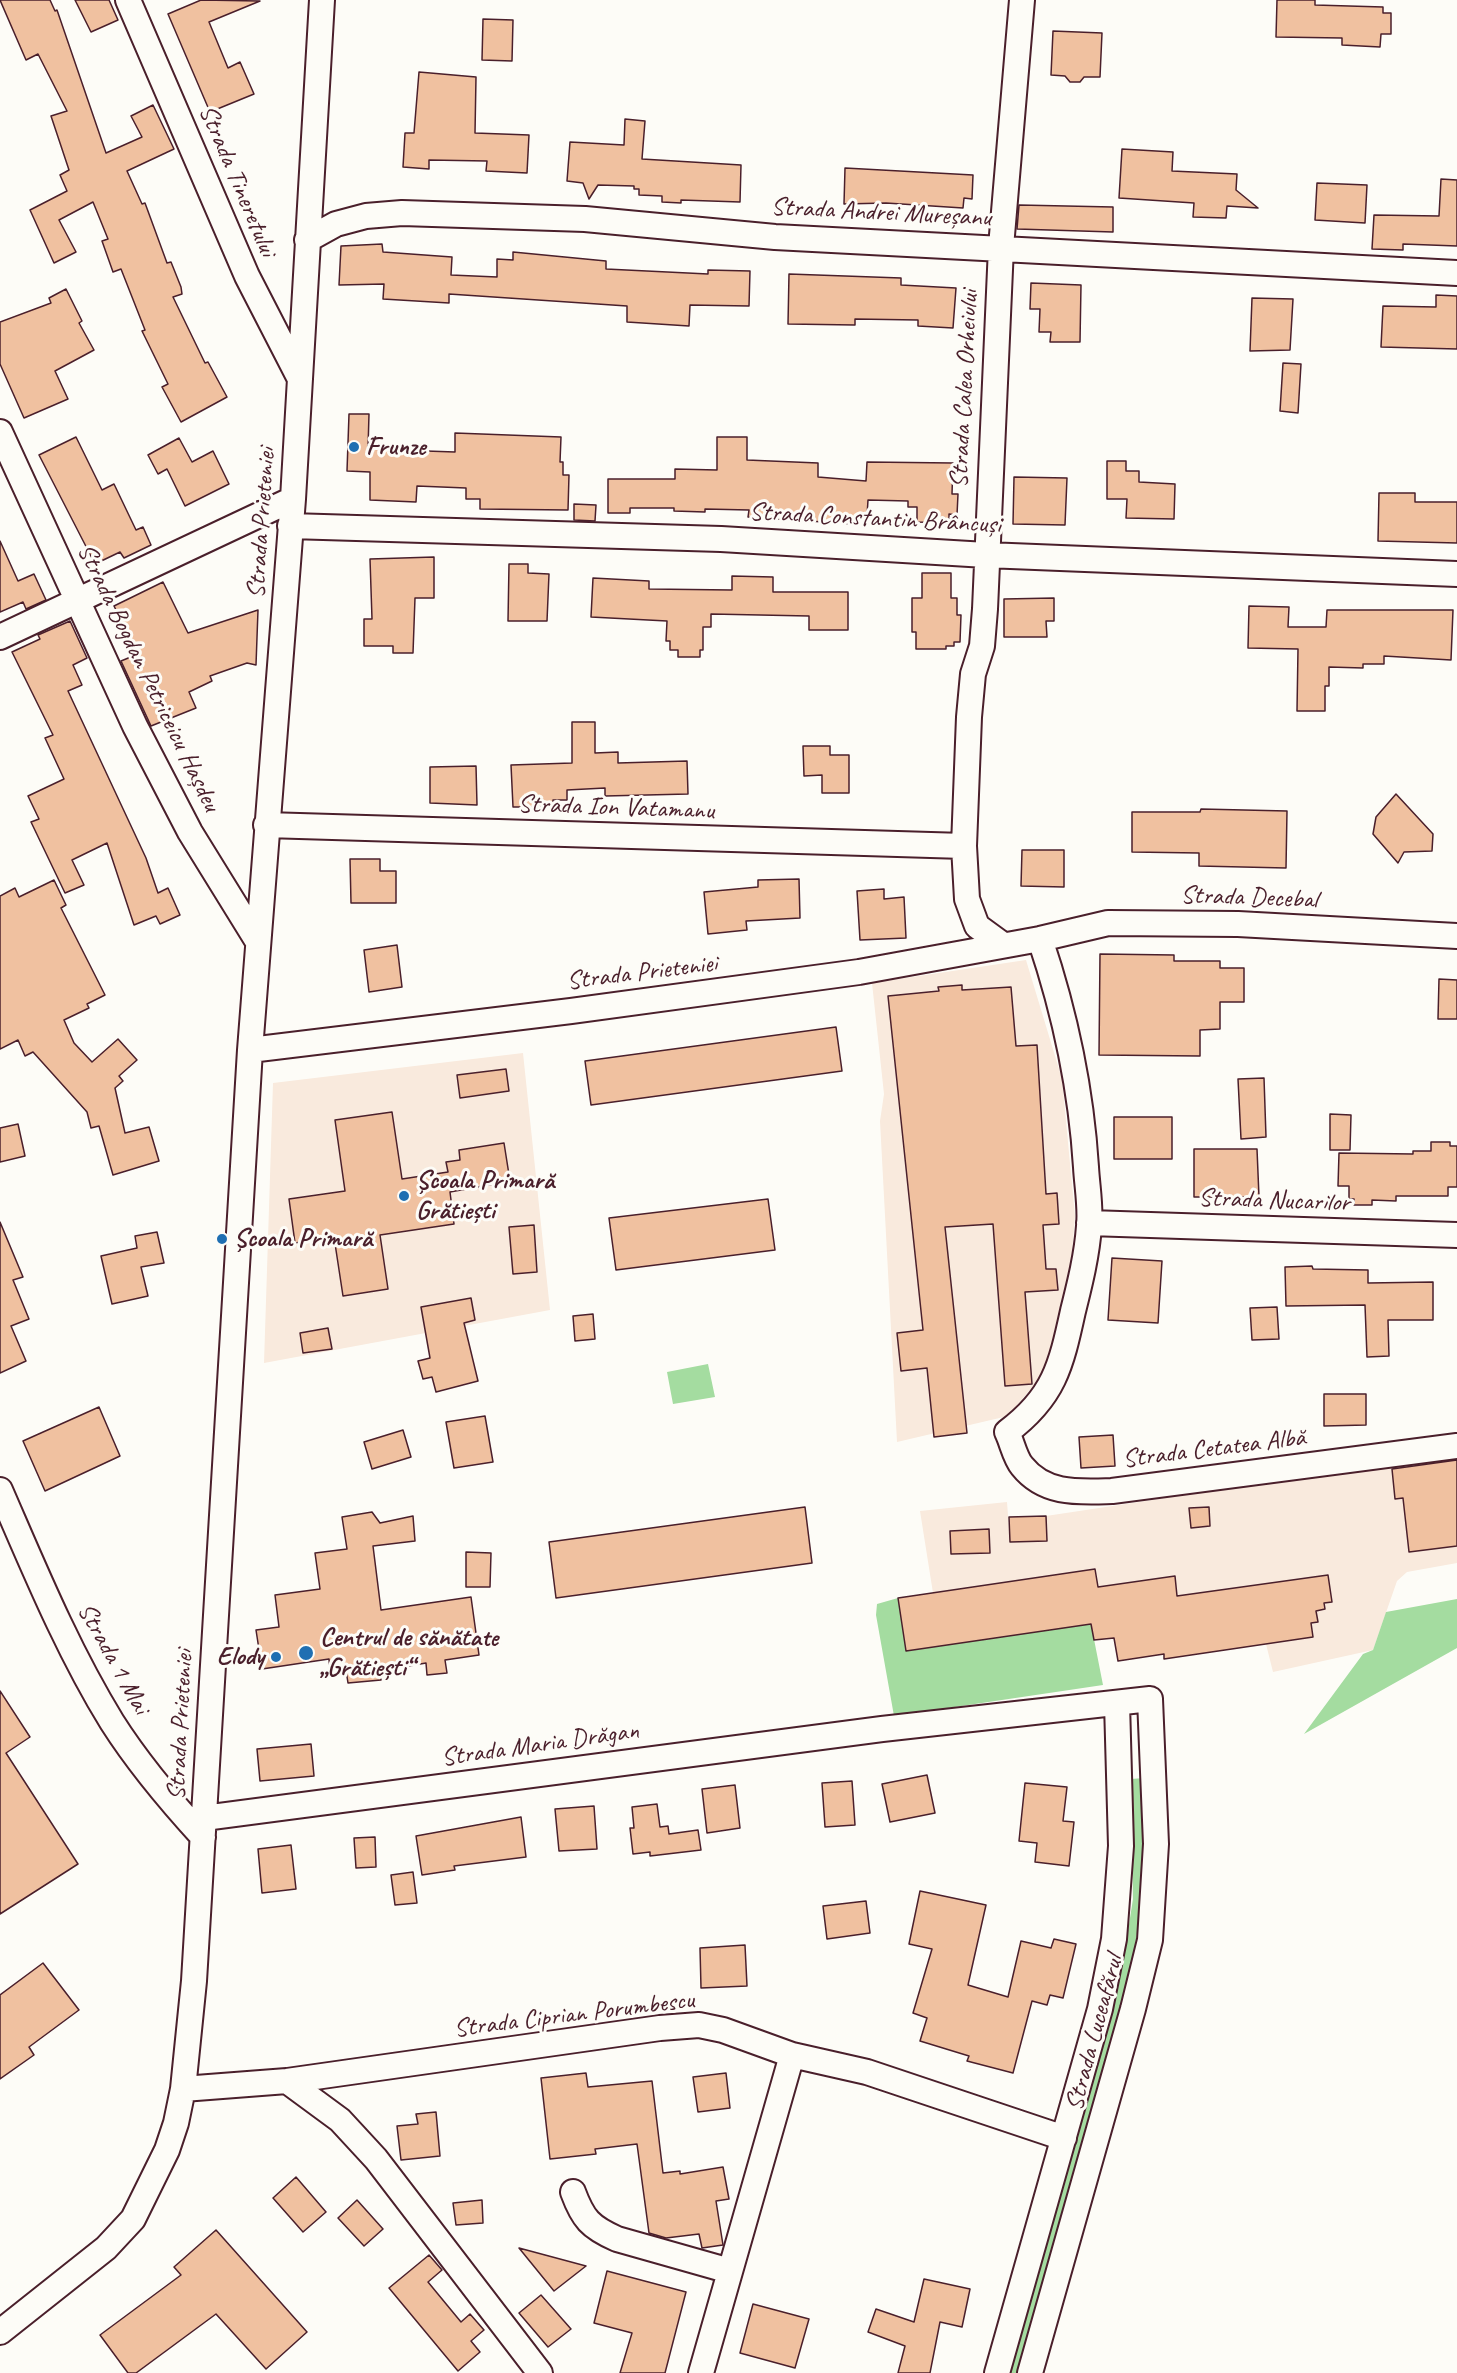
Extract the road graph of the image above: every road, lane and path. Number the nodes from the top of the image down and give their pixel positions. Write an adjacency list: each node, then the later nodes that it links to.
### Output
1 (128, 0): 7 (street, Strada Tineretului)
2 (322, 0): 4 (street, Strada Prieteniei)
3 (1022, 0): 5 (street, Strada Calea Orheiului)
4 (307, 240): 5 (street, Strada Andrei Mureșanu); 7 (street, Strada Prieteniei)
5 (1001, 247): 6 (street, Strada Andrei Mureșanu); 11 (street, Strada Calea Orheiului)
6 (1457, 273)
7 (301, 381): 9 (street, Strada Prieteniei)
8 (0, 432): 13 (street, Strada Bogdan Petriceicu Hașdeu)
9 (293, 499): 10 (street, Strada Prieteniei); 13 (street)
10 (290, 526): 11 (street, Strada Constantin Brâncuși); 15 (street, Strada Prieteniei)
11 (986, 555): 12 (street, Strada Constantin Brâncuși); 16 (street, Strada Calea Orheiului)
12 (1457, 574)
13 (77, 601): 14 (street); 19 (street, Strada Bogdan Petriceicu Hașdeu)
14 (0, 637)
15 (266, 825): 16 (street, Strada Ion Vatamanu); 19 (street, Strada Prieteniei)
16 (964, 846): 20 (street, Strada Calea Orheiului)
17 (1457, 936): 18 (street, Strada Decebal)
18 (1040, 939): 20 (street, Strada Prieteniei); 22 (street)
19 (258, 942): 21 (street, Strada Prieteniei)
20 (1003, 945): 21 (street, Strada Prieteniei)
21 (250, 1050): 28 (street, Strada Prieteniei)
22 (1089, 1223): 23 (street, Strada Nucarilor); 24 (street, Strada Cetatea Albă)
23 (1457, 1235)
24 (1457, 1446)
25 (0, 1490): 28 (street, Strada 1 Mai)
26 (1150, 1699): 27 (street, Strada Maria Drăgan); 39 (street, Strada Luceafărul)
27 (1117, 1703): 28 (street, Strada Maria Drăgan); 32 (street, Strada Luceafărul)
28 (204, 1827): 31 (street, Strada Prieteniei)
29 (792, 2055): 30 (street, Strada Ciprian Porumbescu); 32 (street, Strada Ciprian Porumbescu); 34 (street)
30 (288, 2081): 31 (street, Strada Ciprian Porumbescu); 36 (street)
31 (183, 2089): 35 (street, Strada Prieteniei)
32 (1064, 2138): 38 (street, Strada Luceafărul)
33 (573, 2192): 34 (street)
34 (730, 2271): 37 (street)
35 (0, 2332)
36 (540, 2373)
37 (701, 2373)
38 (997, 2373)
39 (1030, 2373)

